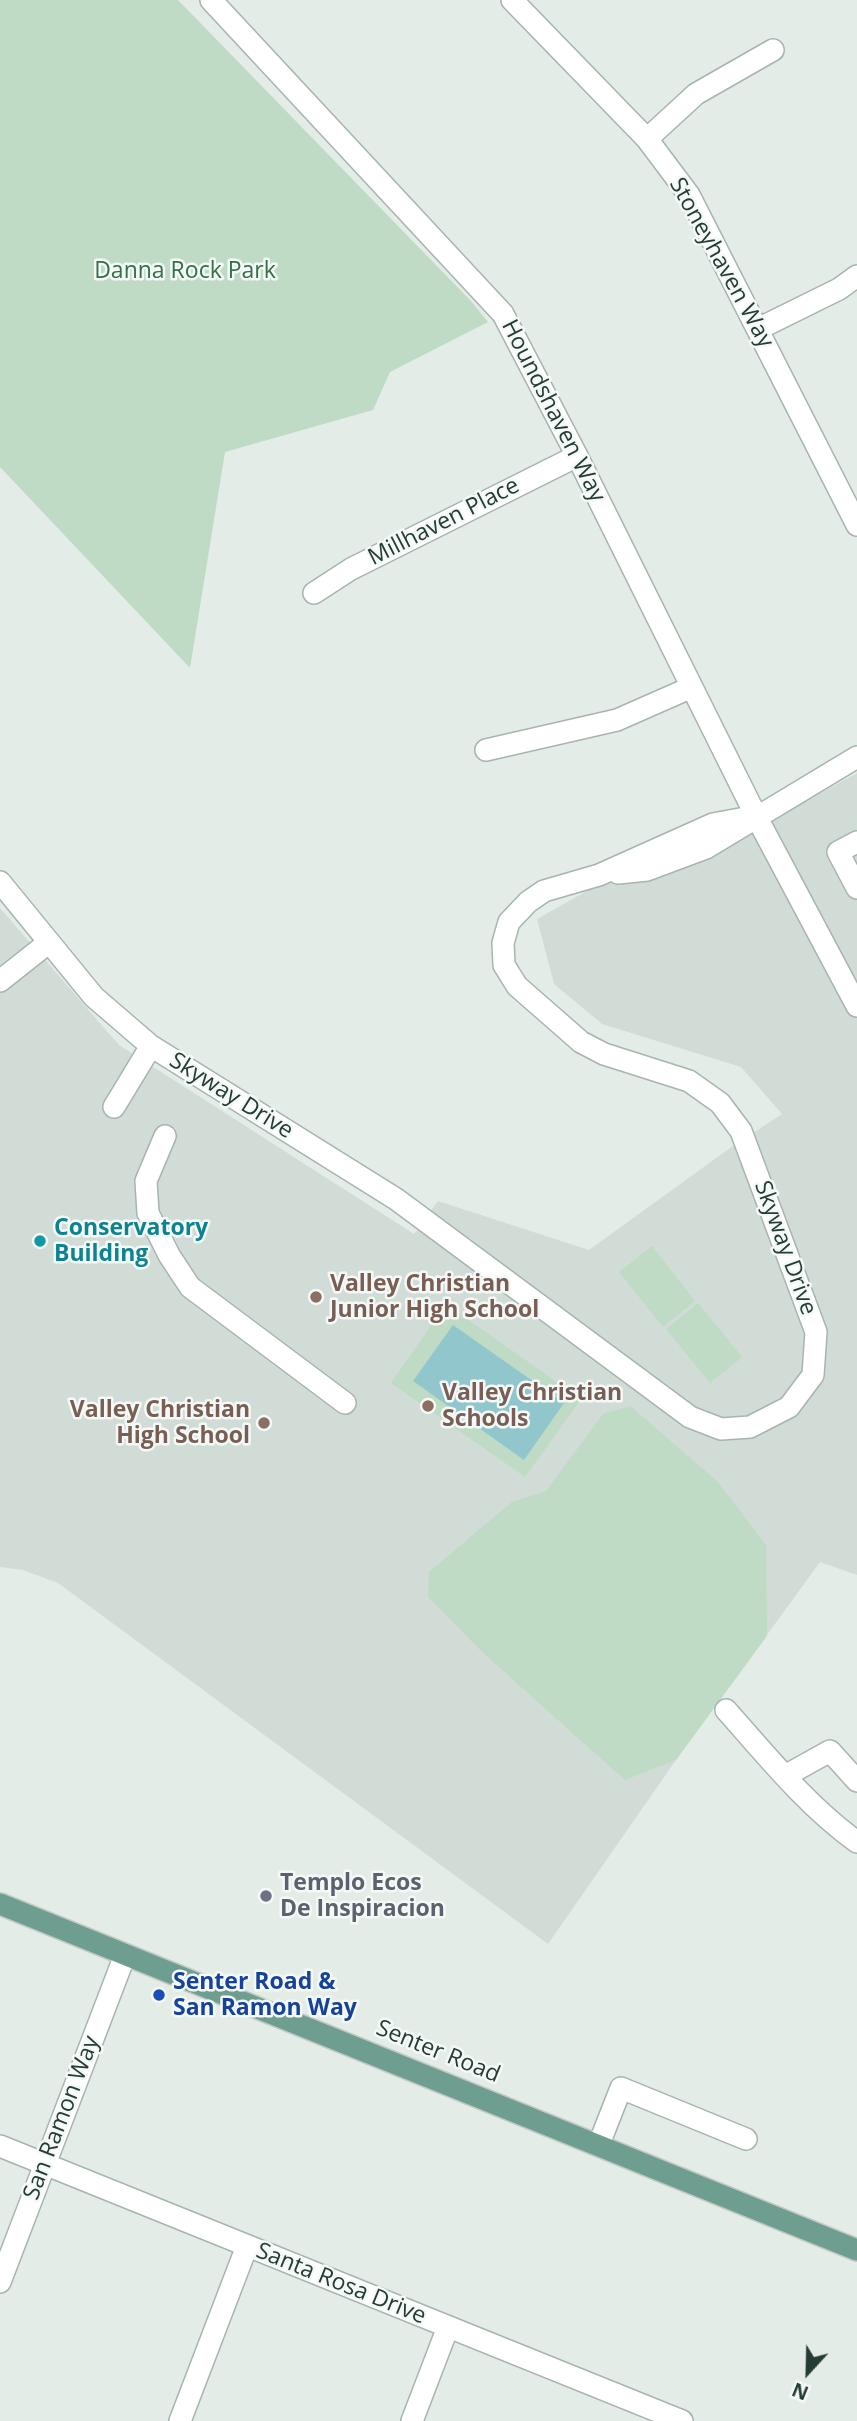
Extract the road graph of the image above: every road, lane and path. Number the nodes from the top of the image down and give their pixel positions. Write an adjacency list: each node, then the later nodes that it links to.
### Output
1 (211, 0): 7 (street, Houndshaven Way)
2 (512, 0): 4 (street, Stoneyhaven Way)
3 (773, 50): 4 (street)
4 (647, 139): 6 (street, Stoneyhaven Way)
5 (857, 276): 6 (street)
6 (758, 329): 8 (street, Stoneyhaven Way)
7 (577, 456): 9 (street, Millhaven Place); 10 (street, Houndshaven Way)
8 (857, 525)
9 (314, 593)
10 (692, 687): 11 (street); 13 (street, Houndshaven Way)
11 (486, 750)
12 (857, 757): 13 (street, Skyway Drive)
13 (756, 816): 18 (street, Houndshaven Way); 21 (street, Skyway Drive)
14 (857, 842): 16 (street)
15 (0, 882): 17 (street, Skyway Drive)
16 (857, 888)
17 (48, 943): 19 (street); 21 (street, Skyway Drive)
18 (848, 967): 20 (street, Houndshaven Way)
19 (0, 981)
20 (857, 1006)
21 (151, 1046): 22 (street)
22 (114, 1107)
23 (165, 1136): 24 (street)
24 (345, 1403)
25 (726, 1710): 26 (street)
26 (785, 1776): 27 (street); 28 (street)
27 (857, 1781)
28 (857, 1842)
29 (0, 1904): 30 (main road, Senter Road)
30 (125, 1955): 32 (main road, Senter Road); 34 (street, San Ramon Way)
31 (746, 2139): 32 (street)
32 (598, 2144): 36 (main road, Senter Road)
33 (0, 2146): 34 (street, Santa Rosa Drive)
34 (44, 2164): 35 (street, Santa Rosa Drive); 37 (street, San Ramon Way)
35 (247, 2246): 38 (street, Santa Rosa Drive); 40 (street)
36 (857, 2250)
37 (0, 2281)
38 (448, 2327): 39 (street, Santa Rosa Drive); 41 (street)
39 (645, 2414): 42 (street, Santa Rosa Drive)
40 (180, 2421)
41 (412, 2421)
42 (682, 2421)

